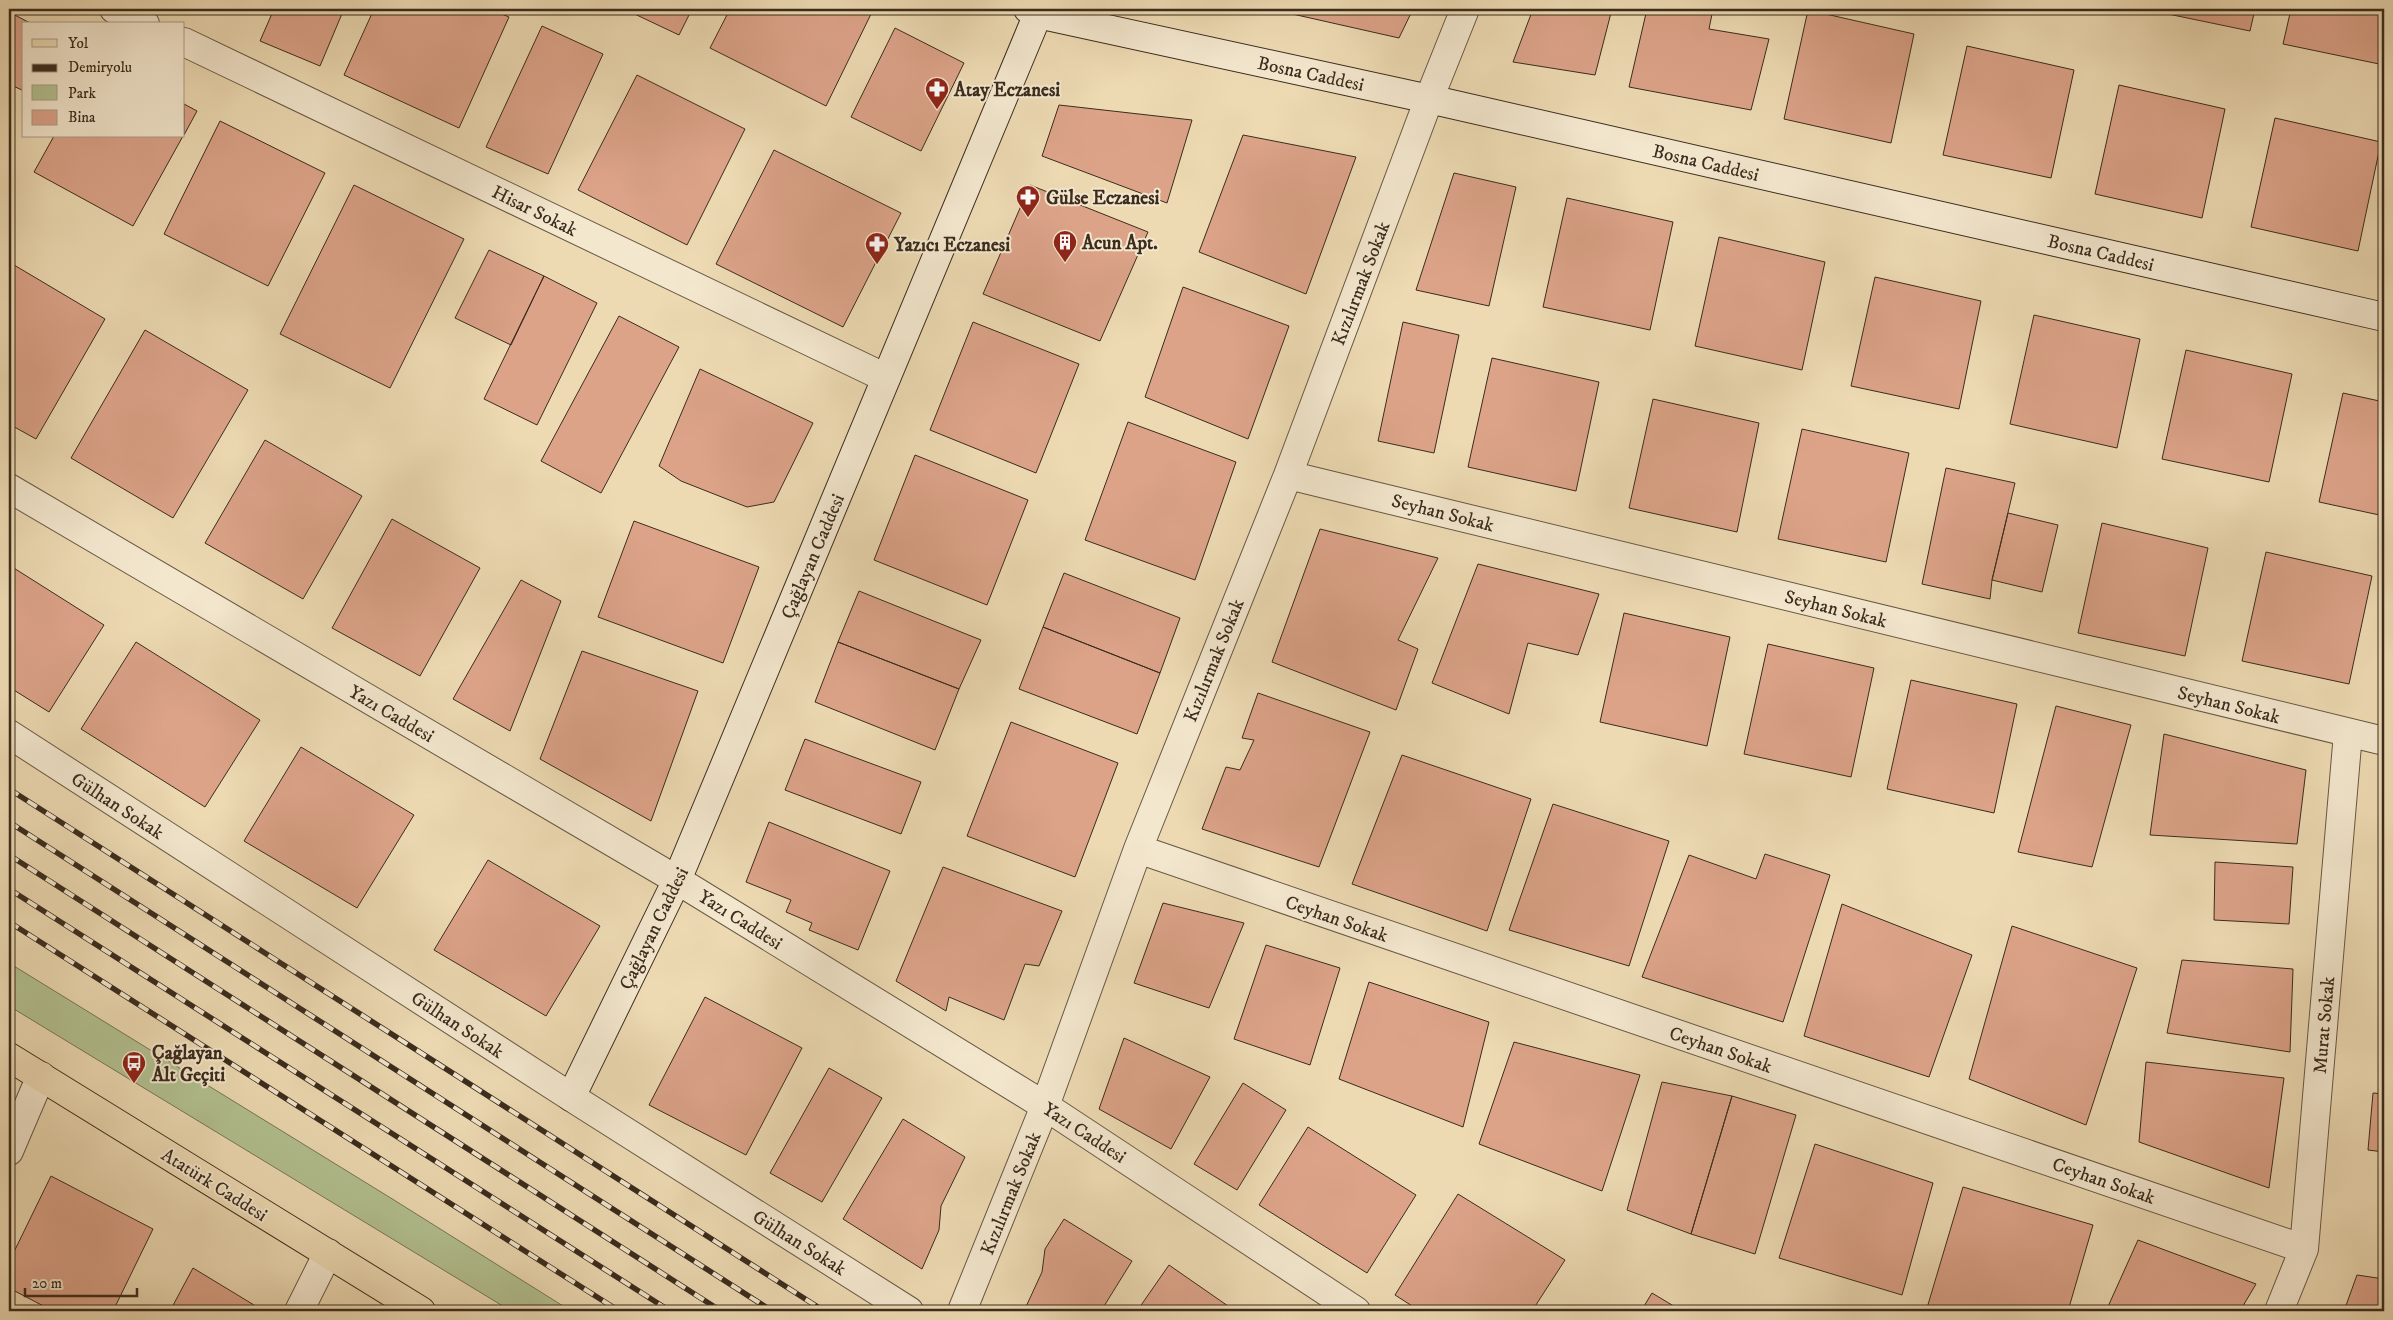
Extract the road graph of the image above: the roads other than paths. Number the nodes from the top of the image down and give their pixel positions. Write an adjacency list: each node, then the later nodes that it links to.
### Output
1 (114, 9): 4 (street)
2 (1465, 9): 6 (street, Kızılırmak Sokak)
3 (1036, 10): 6 (street, Bosna Caddesi); 8 (street, Çağlayan Caddesi)
4 (141, 22)
5 (185, 42): 8 (street, Hisar Sokak)
6 (1429, 99): 7 (street, Bosna Caddesi); 9 (street, Kızılırmak Sokak)
7 (2384, 317)
8 (886, 378): 15 (street, Çağlayan Caddesi)
9 (1288, 475): 11 (street, Seyhan Sokak); 14 (street, Kızılırmak Sokak)
10 (9, 488): 15 (street, Yazı Caddesi)
11 (2348, 733): 13 (street, Seyhan Sokak); 21 (street, Murat Sokak)
12 (9, 734): 18 (street, Gülhan Sokak)
13 (2384, 742)
14 (1138, 849): 19 (street, Kızılırmak Sokak); 21 (street, Ceyhan Sokak)
15 (677, 880): 18 (street, Çağlayan Caddesi); 19 (street, Yazı Caddesi)
16 (9, 1057): 17 (main road, Atatürk Caddesi)
17 (41, 1076): 20 (street); 22 (main road, Atatürk Caddesi)
18 (571, 1096): 25 (street, Gülhan Sokak)
19 (1046, 1106): 26 (street, Kızılırmak Sokak); 27 (street, Yazı Caddesi)
20 (9, 1151)
21 (2304, 1249): 28 (street, Murat Sokak)
22 (328, 1253): 23 (street); 24 (main road, Atatürk Caddesi)
23 (299, 1311)
24 (420, 1311)
25 (910, 1311)
26 (962, 1311)
27 (1356, 1311)
28 (2279, 1311)

